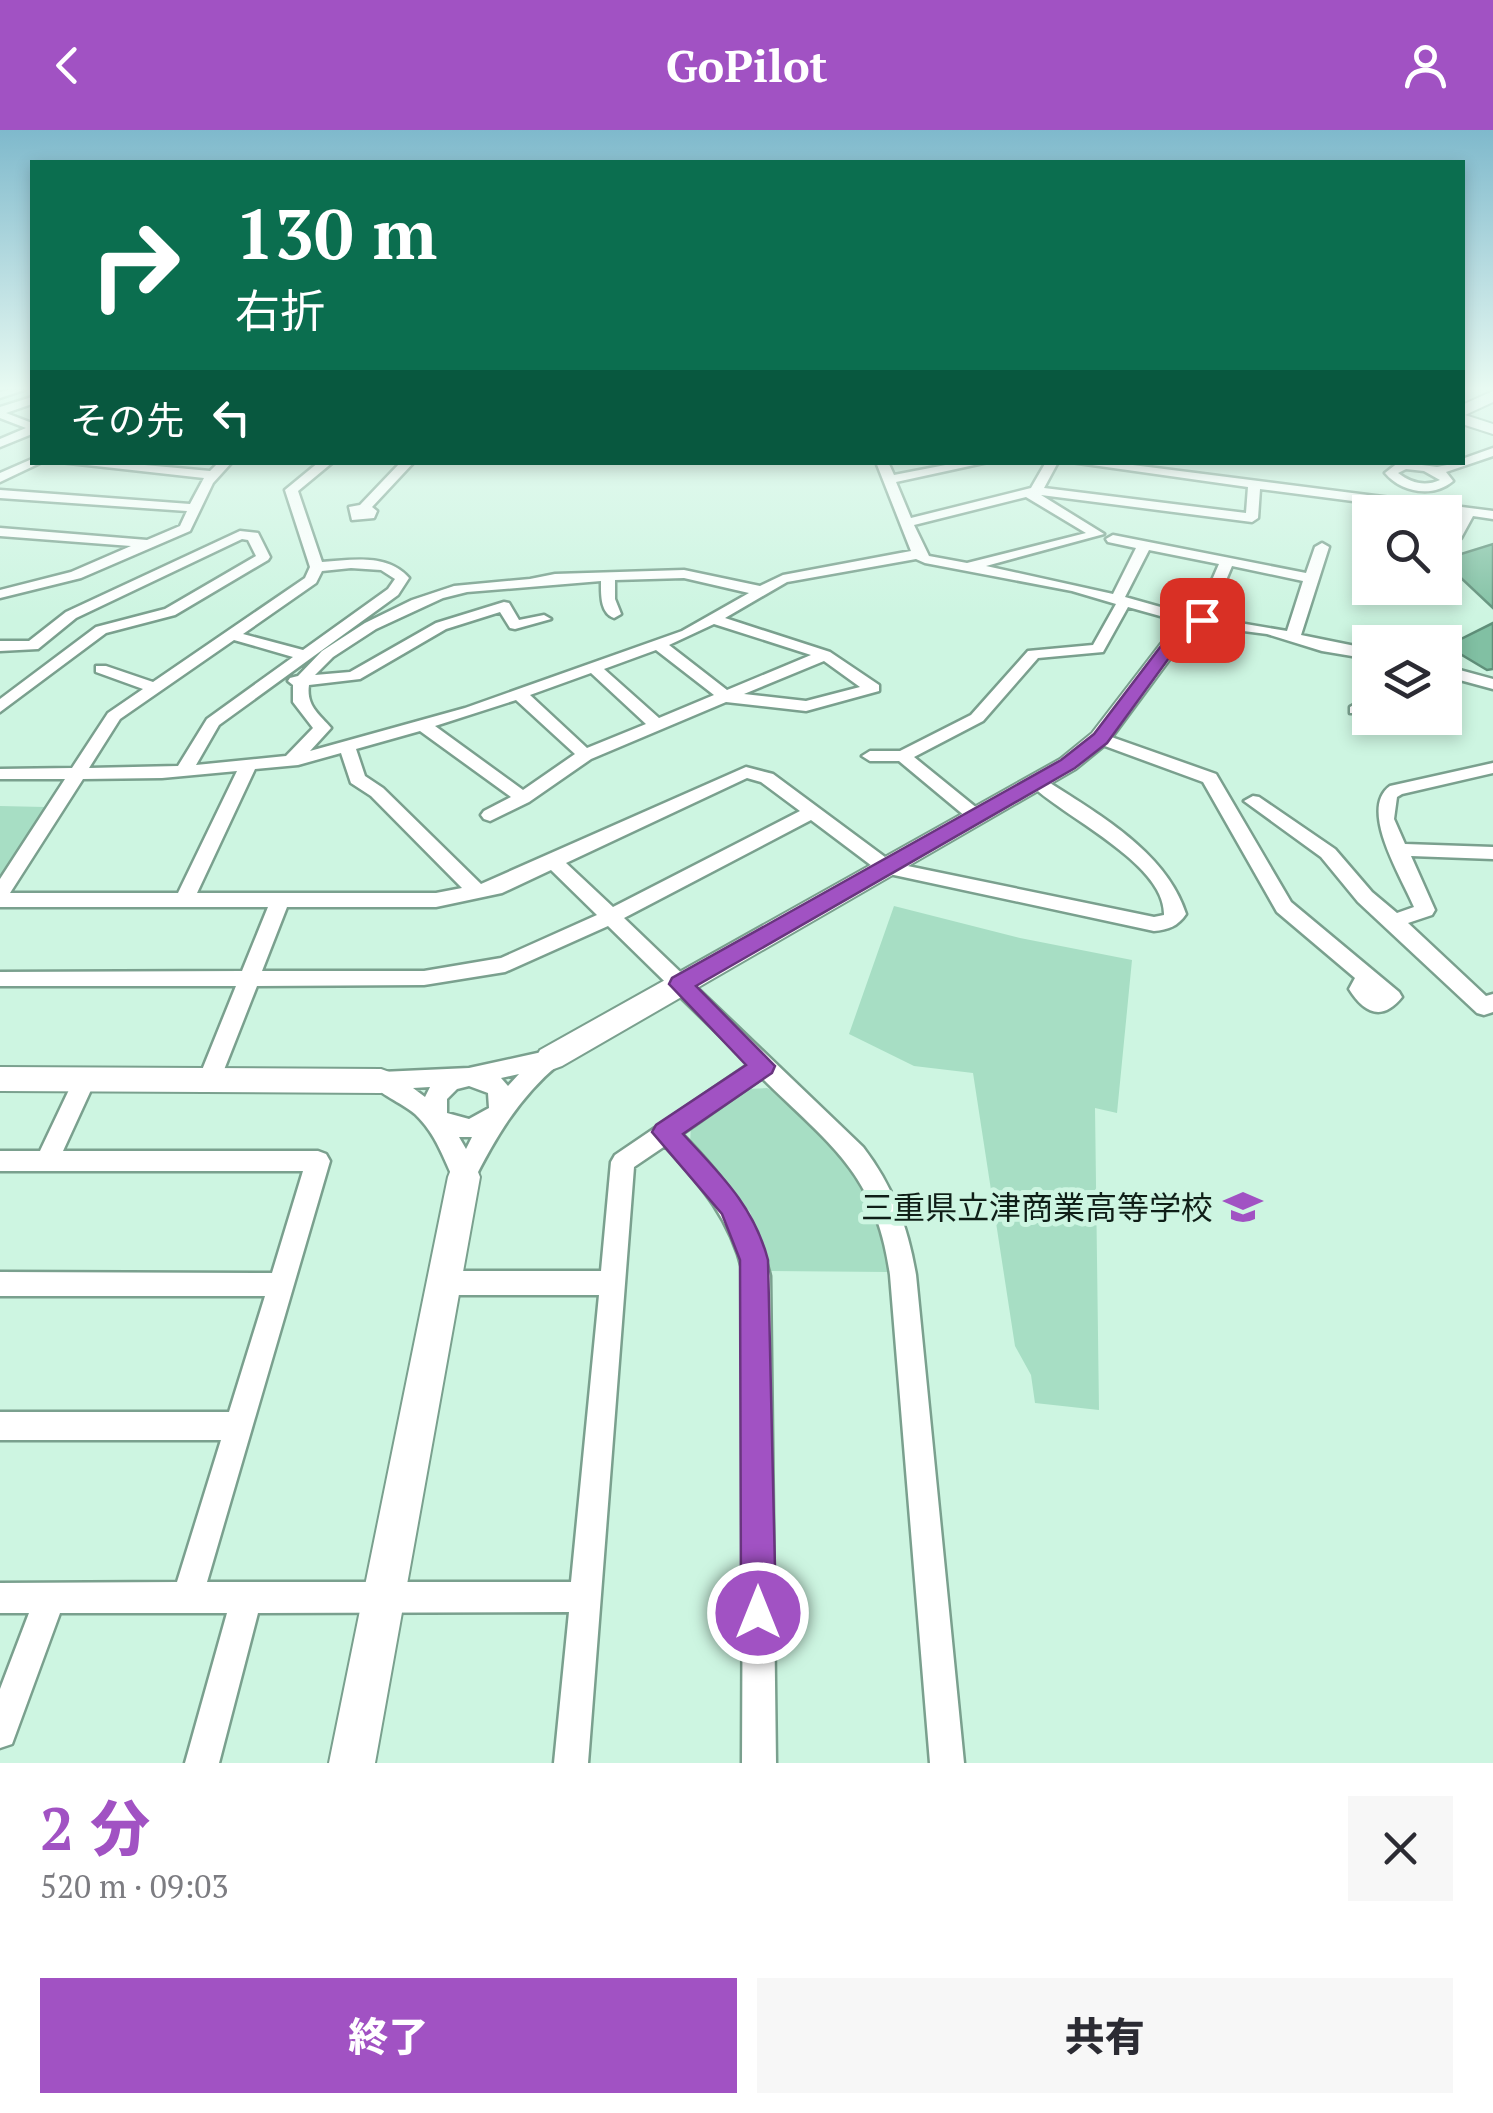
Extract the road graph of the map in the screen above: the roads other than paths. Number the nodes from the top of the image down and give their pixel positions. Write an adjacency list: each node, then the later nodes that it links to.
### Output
1 (27, 466): 18 (street)
2 (98, 466): 20 (street)
3 (222, 466): 20 (street)
4 (238, 466): 20 (street)
5 (322, 466): 42 (street)
6 (404, 466): 29 (street)
7 (884, 466): 19 (street)
8 (960, 466): 19 (street)
9 (1049, 466): 22 (street)
10 (1146, 466): 15 (street)
11 (1384, 466): 17 (street)
12 (1419, 466): 17 (street)
13 (1421, 466): 16 (street)
14 (1453, 466): 16 (street)
15 (1192, 469): 21 (street)
16 (1438, 472): 17 (street)
17 (1398, 474): 26 (street)
18 (0, 478)
19 (889, 480): 33 (street)
20 (209, 481): 28 (street)
21 (1254, 484): 22 (street); 24 (street)
22 (1032, 492): 33 (street); 43 (street)
23 (0, 494): 28 (street)
24 (1344, 494): 25 (street); 27 (street)
25 (1354, 495)
26 (1377, 495)
27 (1352, 497)
28 (196, 508): 37 (street)
29 (364, 508)
30 (1462, 510): 31 (street)
31 (1470, 511): 32 (street); 34 (street)
32 (1493, 515)
33 (909, 522): 40 (street)
34 (1462, 530)
35 (0, 532): 37 (street)
36 (1113, 538): 38 (street)
37 (153, 544): 47 (street)
38 (1145, 544): 41 (street); 50 (street)
39 (1322, 546): 46 (street)
40 (920, 554): 43 (street); 48 (street)
41 (1227, 561): 46 (street); 54 (street)
42 (317, 567): 55 (street); 61 (street)
43 (964, 567): 50 (street)
44 (608, 576): 48 (street); 51 (street); 66 (street)
45 (0, 578): 47 (street)
46 (1311, 578): 56 (street)
47 (51, 583): 49 (street)
48 (761, 591): 53 (street)
49 (0, 594)
50 (1120, 600): 54 (street); 78 (street)
51 (614, 614)
52 (544, 619): 66 (street)
53 (712, 619): 57 (street); 60 (street)
54 (1195, 620): 56 (street); 74 (street)
55 (232, 635): 61 (street); 68 (street)
56 (1292, 637): 59 (street)
57 (658, 644): 62 (street); 70 (street)
58 (0, 646): 71 (street)
59 (1352, 650)
60 (826, 654): 70 (street); 70 (street)
61 (303, 655): 65 (street)
62 (593, 667): 69 (street); 73 (street)
63 (101, 669): 68 (street)
64 (1462, 675): 67 (street)
65 (274, 677): 66 (street); 82 (street)
66 (302, 682): 79 (street)
67 (1493, 684)
68 (153, 687): 84 (street)
69 (520, 694): 72 (street); 76 (street)
70 (726, 696): 73 (street)
71 (0, 707)
72 (424, 725): 75 (street); 86 (street)
73 (657, 725): 76 (street)
74 (1100, 738): 85 (street); 101 (street)
75 (347, 746): 79 (street); 95 (street)
76 (586, 756): 86 (street)
77 (870, 756): 78 (street)
78 (903, 756): 90 (street)
79 (292, 760): 80 (street)
80 (249, 764): 82 (street); 97 (street)
81 (1493, 768): 91 (street)
82 (184, 770): 84 (street)
83 (0, 774): 84 (street)
84 (76, 774): 96 (street)
85 (1038, 783): 90 (street); 94 (street)
86 (524, 798): 89 (street)
87 (1254, 801): 100 (street)
88 (812, 812): 93 (street); 94 (street); 99 (street)
89 (490, 816)
90 (978, 817): 94 (street)
91 (1398, 850): 92 (street); 100 (street)
92 (1493, 853)
93 (554, 862): 95 (street); 99 (street)
94 (887, 868): 104 (street)
95 (477, 892): 98 (street)
96 (0, 897): 97 (street)
97 (184, 901): 98 (street)
98 (280, 901): 103 (street)
99 (610, 917): 103 (street); 104 (street)
100 (1394, 920): 105 (street)
101 (1367, 976)
102 (0, 979): 103 (street)
103 (249, 980): 111 (street)
104 (680, 984): 106 (street); 107 (street)
105 (1493, 1002)
106 (552, 1058): 108 (street); 113 (street)
107 (763, 1066): 115 (street); 136 (street)
108 (469, 1077): 112 (street); 113 (street); 114 (street)
109 (0, 1079): 110 (street)
110 (86, 1080): 111 (street); 117 (street)
111 (209, 1080): 112 (street)
112 (380, 1081): 114 (street)
113 (500, 1113): 114 (street); 118 (street)
114 (436, 1118): 118 (street)
115 (666, 1132): 121 (street); 135 (street)
116 (0, 1161): 117 (street)
117 (47, 1161): 122 (street)
118 (464, 1177): 120 (street)
119 (0, 1284): 122 (street)
120 (444, 1284): 121 (street); 130 (street)
121 (612, 1284): 126 (street)
122 (282, 1285): 124 (street)
123 (0, 1426): 124 (street)
124 (238, 1426): 125 (street)
125 (188, 1596): 128 (street); 129 (street)
126 (585, 1597): 130 (street); 134 (street)
127 (0, 1598): 128 (street)
128 (50, 1598): 131 (street)
129 (247, 1598): 130 (street); 132 (street)
130 (386, 1598): 133 (street)
131 (0, 1732)
132 (202, 1763)
133 (352, 1763)
134 (571, 1763)
135 (759, 1763)
136 (947, 1763)

